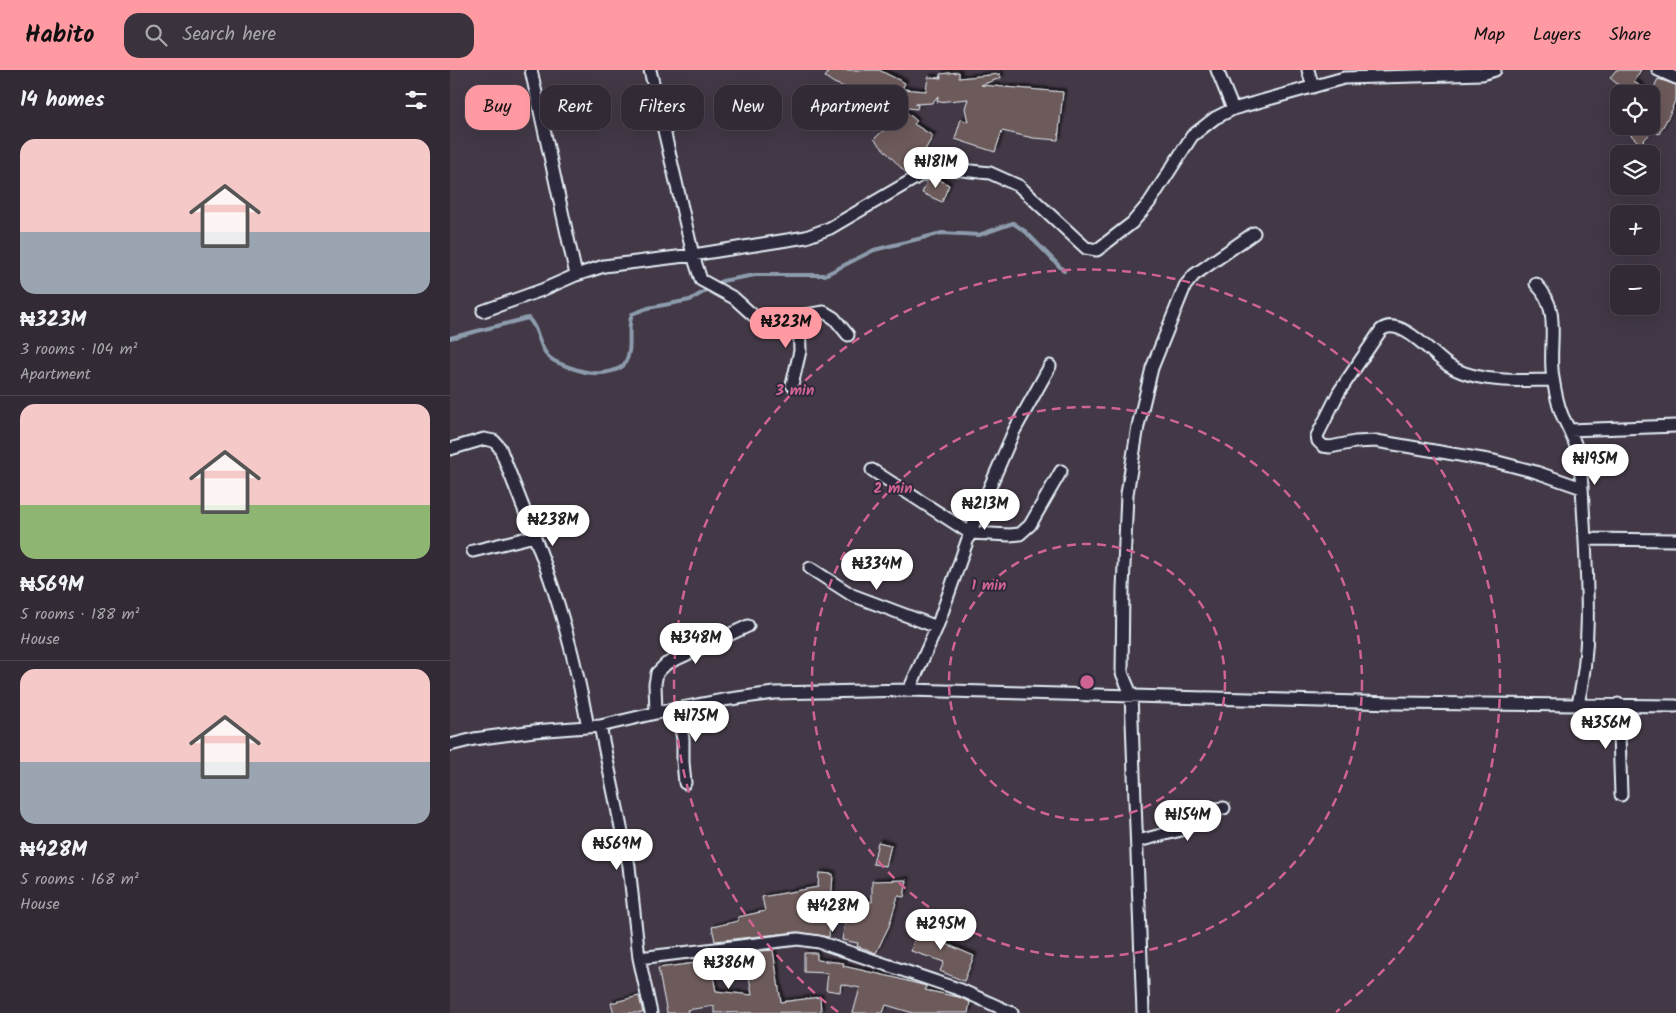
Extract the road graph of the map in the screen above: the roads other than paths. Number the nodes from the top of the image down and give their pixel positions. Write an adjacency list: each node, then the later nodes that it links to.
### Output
1 (531, 70): 12 (street)
2 (650, 70): 11 (street)
3 (1217, 70): 9 (street)
4 (1308, 70): 8 (street)
5 (1495, 70): 8 (street)
6 (1658, 70): 7 (street)
7 (1676, 78)
8 (1313, 87): 9 (street)
9 (1233, 109): 11 (street)
10 (1254, 233): 35 (street)
11 (693, 255): 12 (street); 15 (street)
12 (576, 275): 14 (street)
13 (1536, 284): 18 (street)
14 (484, 311)
15 (799, 316): 16 (street); 19 (street)
16 (848, 334)
17 (1050, 366): 26 (street)
18 (1553, 380): 21 (street); 25 (street)
19 (792, 385)
20 (1676, 426): 21 (street)
21 (1569, 430): 25 (street)
22 (450, 449): 27 (street)
23 (872, 470): 26 (street)
24 (1061, 471): 26 (street)
25 (1582, 488): 28 (street)
26 (970, 533): 33 (street)
27 (535, 536): 30 (street); 41 (street)
28 (1585, 539): 29 (street); 36 (street)
29 (1676, 540)
30 (473, 551)
31 (810, 568): 33 (street)
32 (748, 626): 40 (street)
33 (937, 627): 34 (street)
34 (910, 690): 35 (street); 39 (street)
35 (1131, 694): 36 (street); 46 (street)
36 (1578, 704): 37 (street)
37 (1618, 704): 38 (street); 44 (street)
38 (1676, 706)
39 (677, 709): 40 (street); 43 (street)
40 (656, 713): 41 (street)
41 (594, 727): 42 (street); 47 (street)
42 (450, 745)
43 (685, 783)
44 (1621, 795)
45 (1224, 808): 46 (street)
46 (1138, 841): 50 (street)
47 (639, 958): 48 (street); 49 (street)
48 (651, 1013)
49 (1012, 1013)
50 (1144, 1013)

